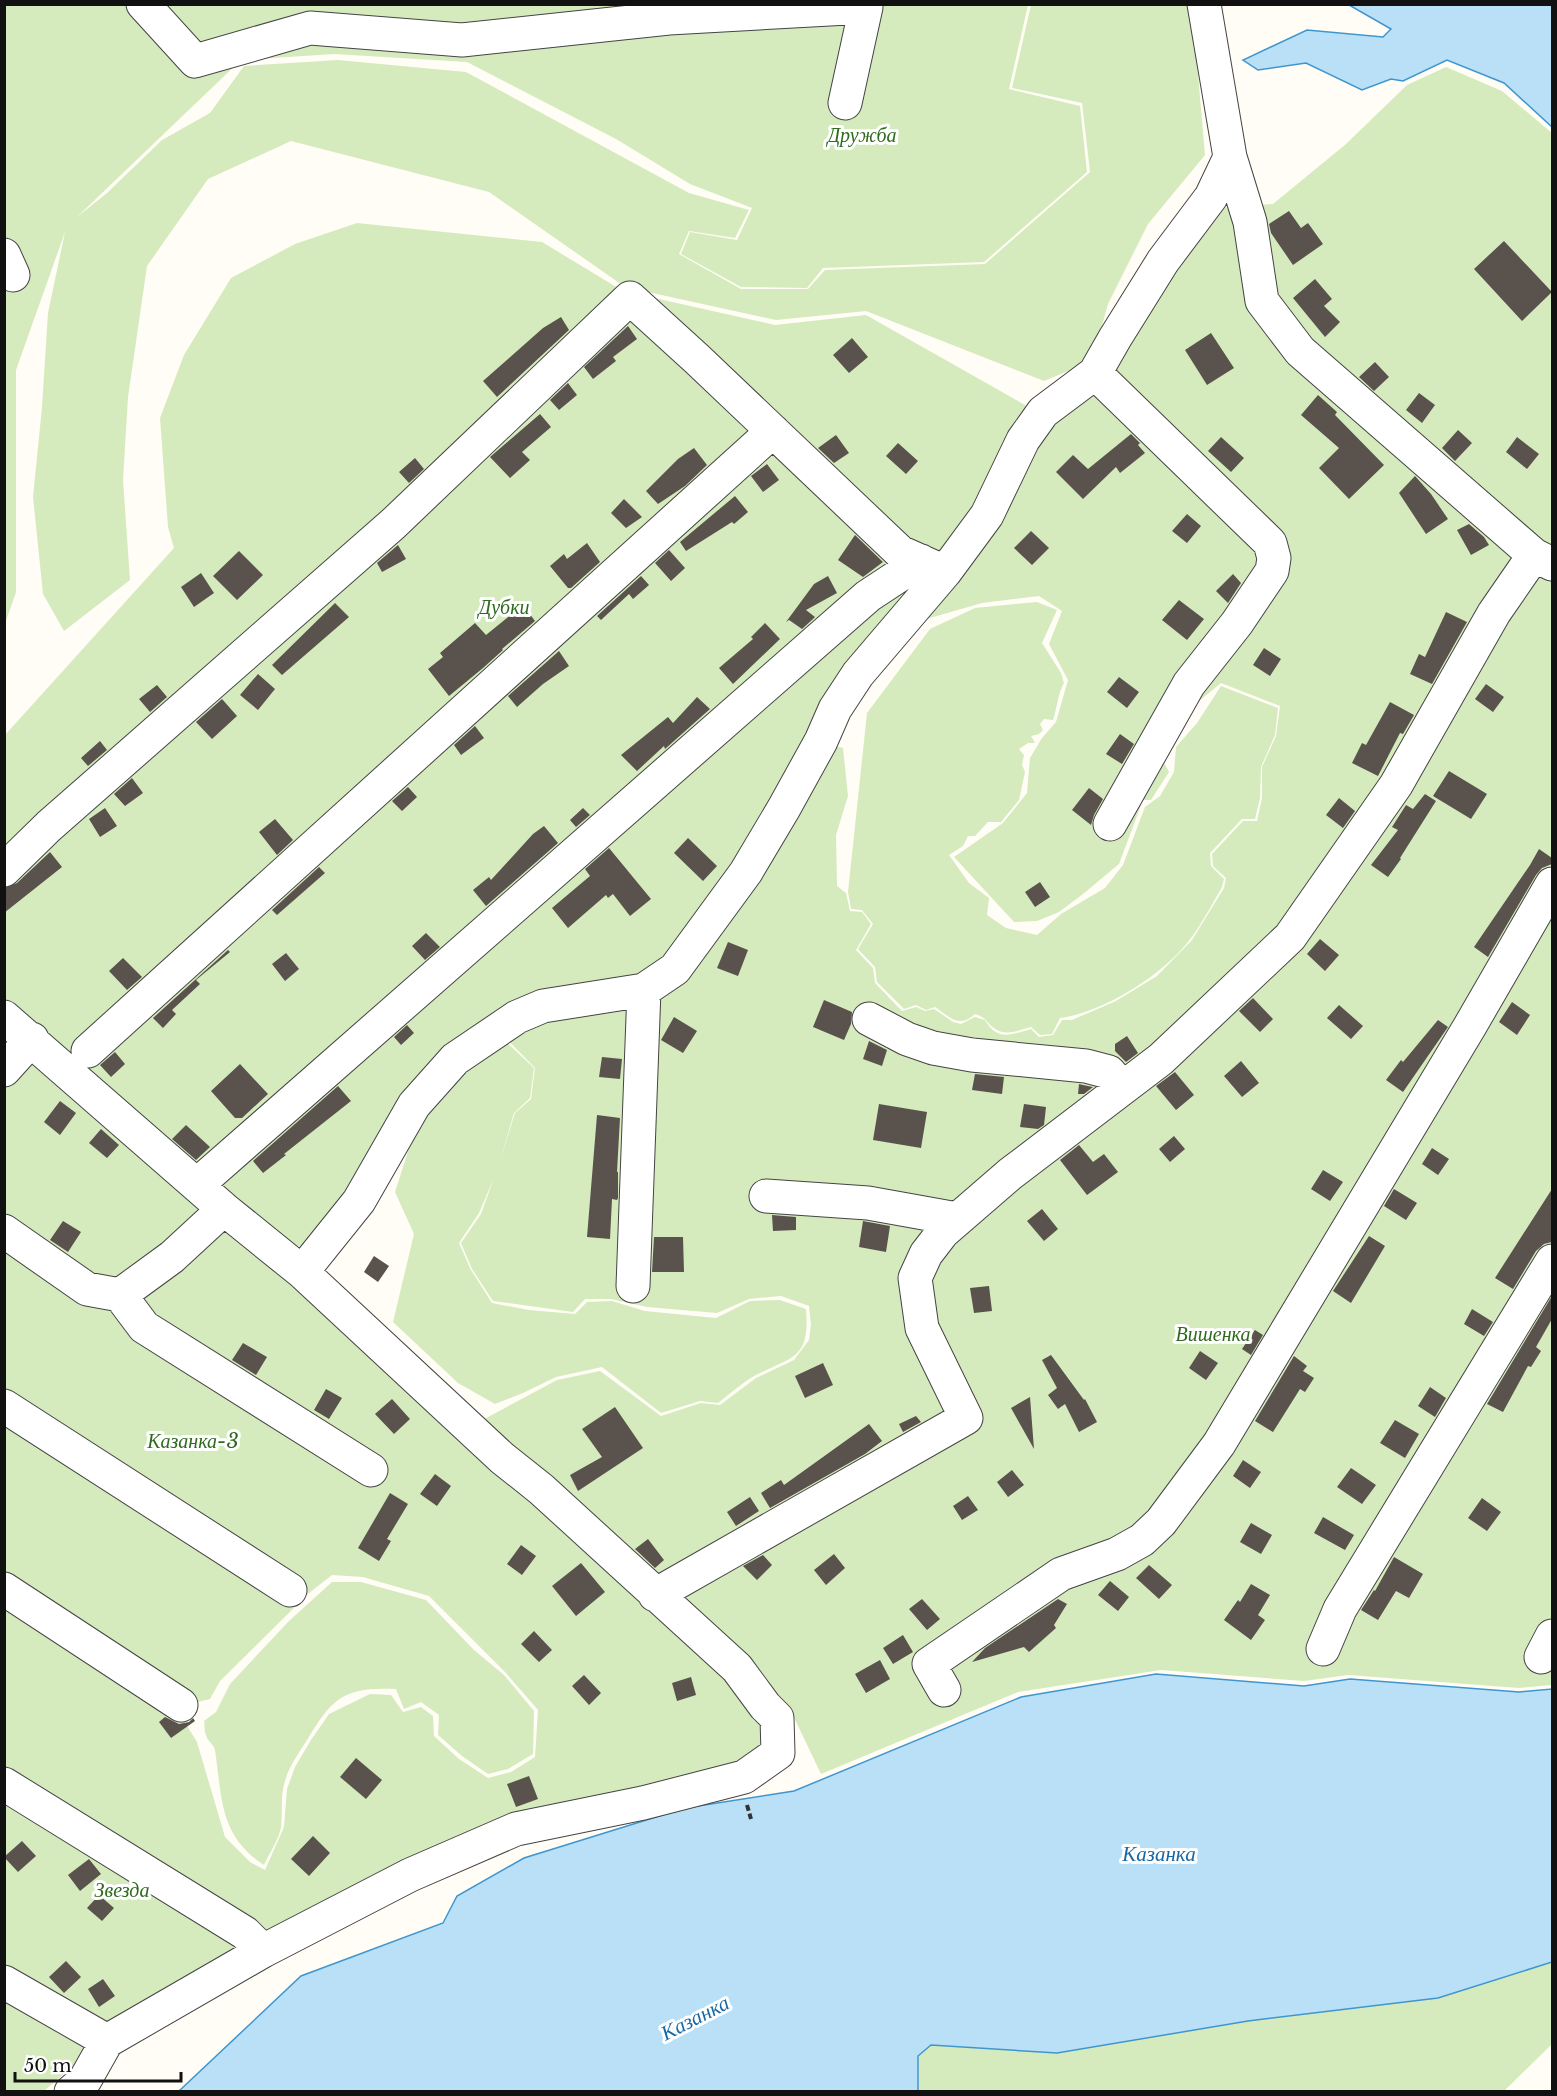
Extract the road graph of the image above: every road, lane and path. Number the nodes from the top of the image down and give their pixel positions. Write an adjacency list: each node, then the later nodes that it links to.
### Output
1 (143, 4): 3 (lane)
2 (1204, 4): 4 (lane)
3 (845, 103)
4 (1230, 157): 5 (lane); 7 (lane)
5 (1095, 373): 8 (lane); 9 (lane)
6 (773, 431): 8 (lane); 10 (lane); 16 (lane)
7 (1543, 559): 18 (lane)
8 (933, 566): 12 (lane); 19 (lane)
9 (1110, 824)
10 (4, 870)
11 (1552, 884): 34 (lane)
12 (644, 990): 25 (lane); 26 (lane)
13 (4, 1017): 15 (lane)
14 (869, 1019): 18 (lane)
15 (32, 1039): 17 (lane); 19 (lane)
16 (88, 1051)
17 (4, 1070)
18 (1122, 1088): 22 (lane)
19 (198, 1184): 21 (lane)
20 (766, 1196): 22 (lane)
21 (224, 1209): 25 (lane); 27 (lane)
22 (957, 1219): 32 (lane)
23 (4, 1231): 27 (lane)
24 (1552, 1261): 33 (lane)
25 (302, 1272): 32 (lane)
26 (633, 1286)
27 (120, 1295): 29 (lane)
28 (4, 1406): 31 (lane)
29 (371, 1470)
30 (4, 1589): 35 (lane)
31 (290, 1590)
32 (655, 1595): 37 (lane)
33 (1323, 1649)
34 (944, 1690)
35 (181, 1705)
36 (4, 1784): 37 (lane)
37 (263, 1951): 39 (lane)
38 (4, 1982): 39 (lane)
39 (107, 2041): 40 (lane)
40 (71, 2091)

